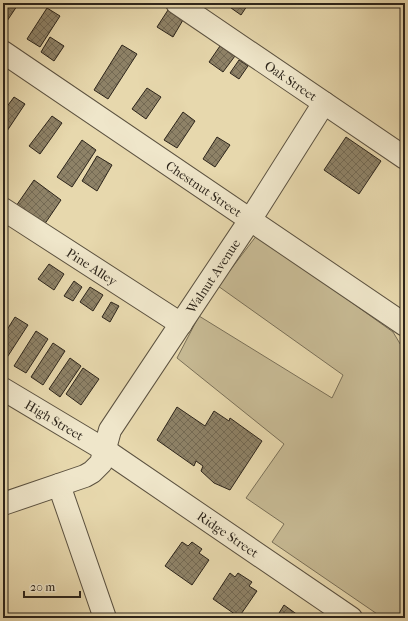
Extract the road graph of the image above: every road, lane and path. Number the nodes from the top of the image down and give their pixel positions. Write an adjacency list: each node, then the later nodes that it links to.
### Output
1 (177, 3): 3 (street, Oak Street)
2 (3, 52): 6 (street, Chestnut Street)
3 (324, 103): 4 (street, Oak Street); 6 (street, Walnut Avenue)
4 (405, 158)
5 (3, 209): 7 (street, Pine Alley)
6 (250, 220): 7 (street, Walnut Avenue); 8 (street, Chestnut Street)
7 (182, 324): 10 (street, Walnut Avenue)
8 (405, 325)
9 (3, 389): 10 (street, High Street)
10 (105, 450): 11 (street, Walnut Avenue); 14 (street, Ridge Street)
11 (59, 485): 12 (street, Walnut Avenue); 13 (street)
12 (3, 504)
13 (105, 618)
14 (351, 618)

